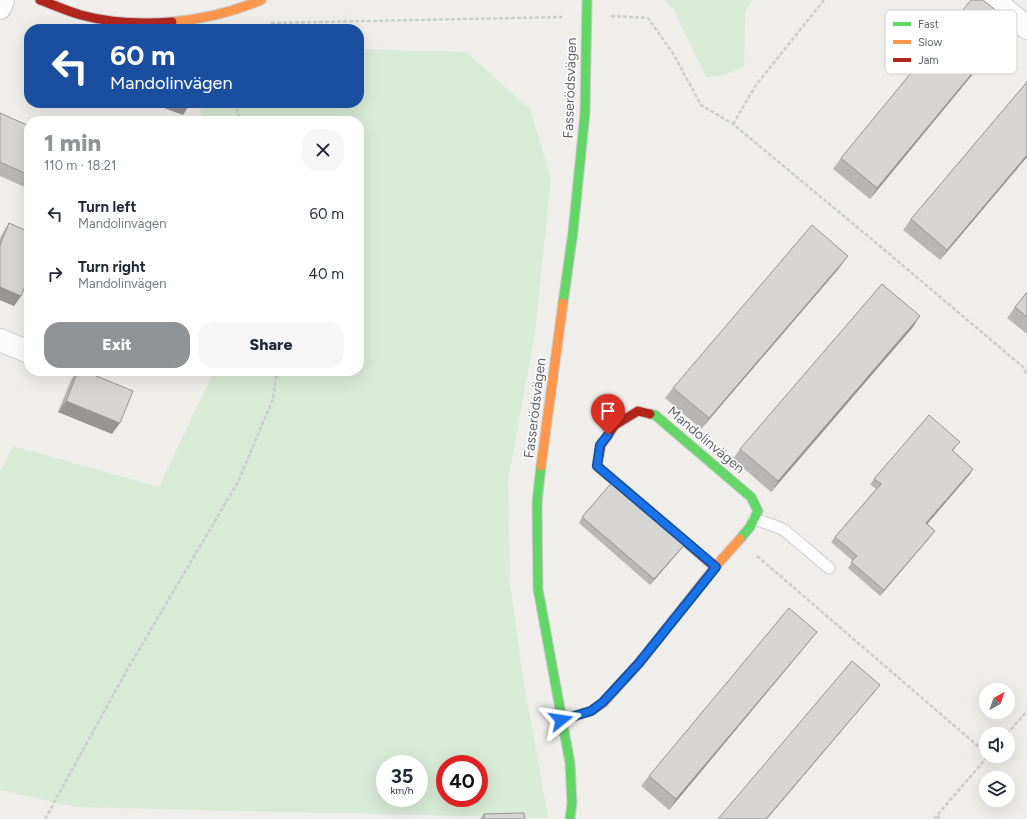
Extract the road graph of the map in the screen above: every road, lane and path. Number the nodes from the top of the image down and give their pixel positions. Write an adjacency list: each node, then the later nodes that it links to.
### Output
1 (4, 0): 7 (street)
2 (40, 0): 3 (street)
3 (261, 0)
4 (587, 0): 9 (street, Fasserödsvägen)
5 (824, 0): 13 (path)
6 (994, 0): 8 (street)
7 (0, 8)
8 (1006, 10)
9 (587, 16): 11 (path); 13 (path); 23 (street, Fasserödsvägen)
10 (1017, 20): 12 (street)
11 (264, 23)
12 (1027, 28)
13 (733, 124): 16 (path)
14 (0, 340): 15 (street)
15 (24, 350)
16 (1027, 375)
17 (276, 376): 28 (path)
18 (754, 519): 19 (street); 20 (street, Mandolinvägen); 21 (lane)
19 (739, 540): 20 (street); 25 (path)
20 (716, 567): 23 (street)
21 (829, 568)
22 (1027, 711): 24 (path)
23 (561, 720): 29 (street, Fasserödsvägen)
24 (1013, 727)
25 (979, 747)
26 (982, 763): 27 (path)
27 (937, 816): 30 (path); 31 (path)
28 (45, 819)
29 (570, 819)
30 (934, 819)
31 (940, 819)

